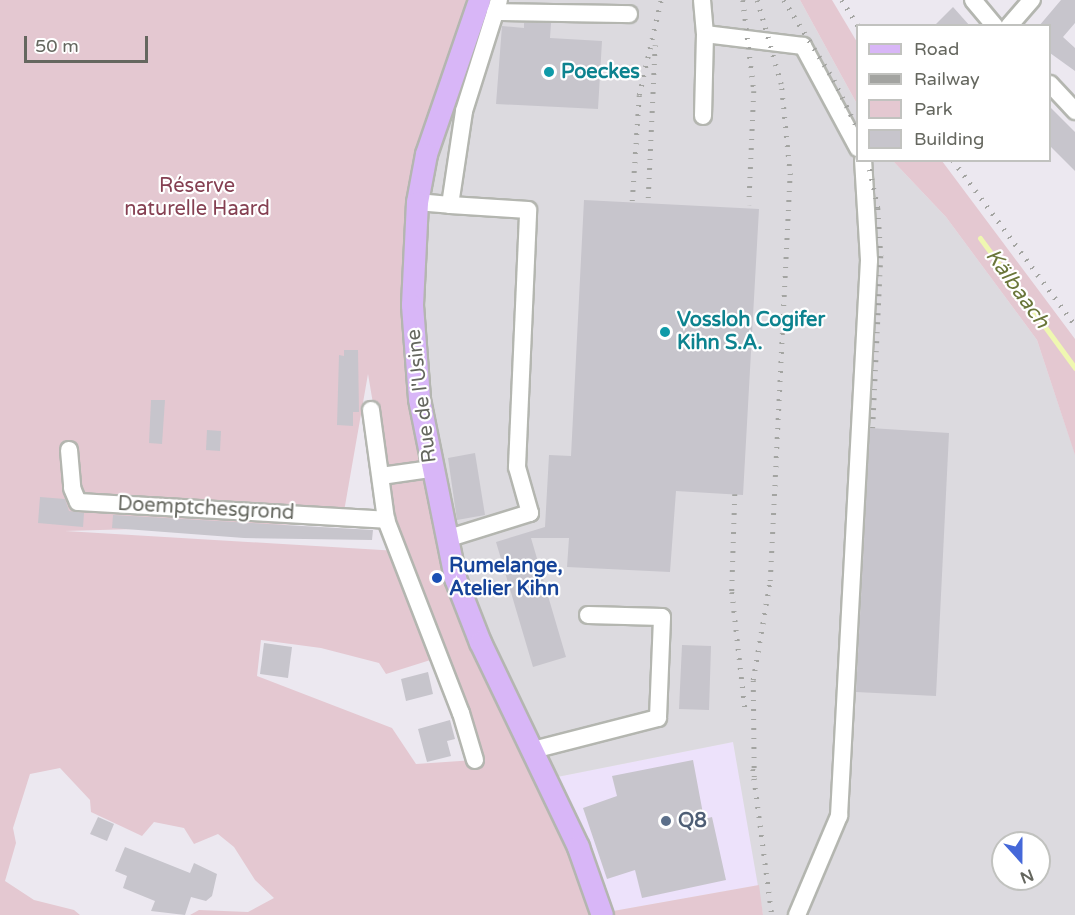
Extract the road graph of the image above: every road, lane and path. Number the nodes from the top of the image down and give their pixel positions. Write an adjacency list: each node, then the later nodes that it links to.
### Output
1 (702, 0): 8 (street)
2 (973, 0): 6 (street)
3 (1032, 0): 7 (street)
4 (491, 4): 5 (street); 14 (main road, Rue de l'Usine); 15 (street)
5 (629, 14)
6 (993, 24)
7 (1011, 24)
8 (705, 34): 11 (street); 12 (street)
9 (1051, 85): 10 (street)
10 (1075, 111)
11 (703, 116)
12 (856, 144)
13 (863, 162): 26 (street)
14 (417, 202): 15 (street); 18 (main road, Rue de l'Usine)
15 (450, 204): 21 (street)
16 (371, 410): 19 (street)
17 (69, 450): 20 (street, Doemptchesgrond)
18 (430, 469): 19 (street); 21 (main road, Rue de l'Usine)
19 (381, 476): 20 (street)
20 (386, 520): 24 (street)
21 (446, 539): 23 (main road, Rue de l'Usine)
22 (588, 615): 23 (street)
23 (533, 750): 25 (main road, Rue de l'Usine)
24 (475, 760)
25 (602, 915)
26 (797, 915)

